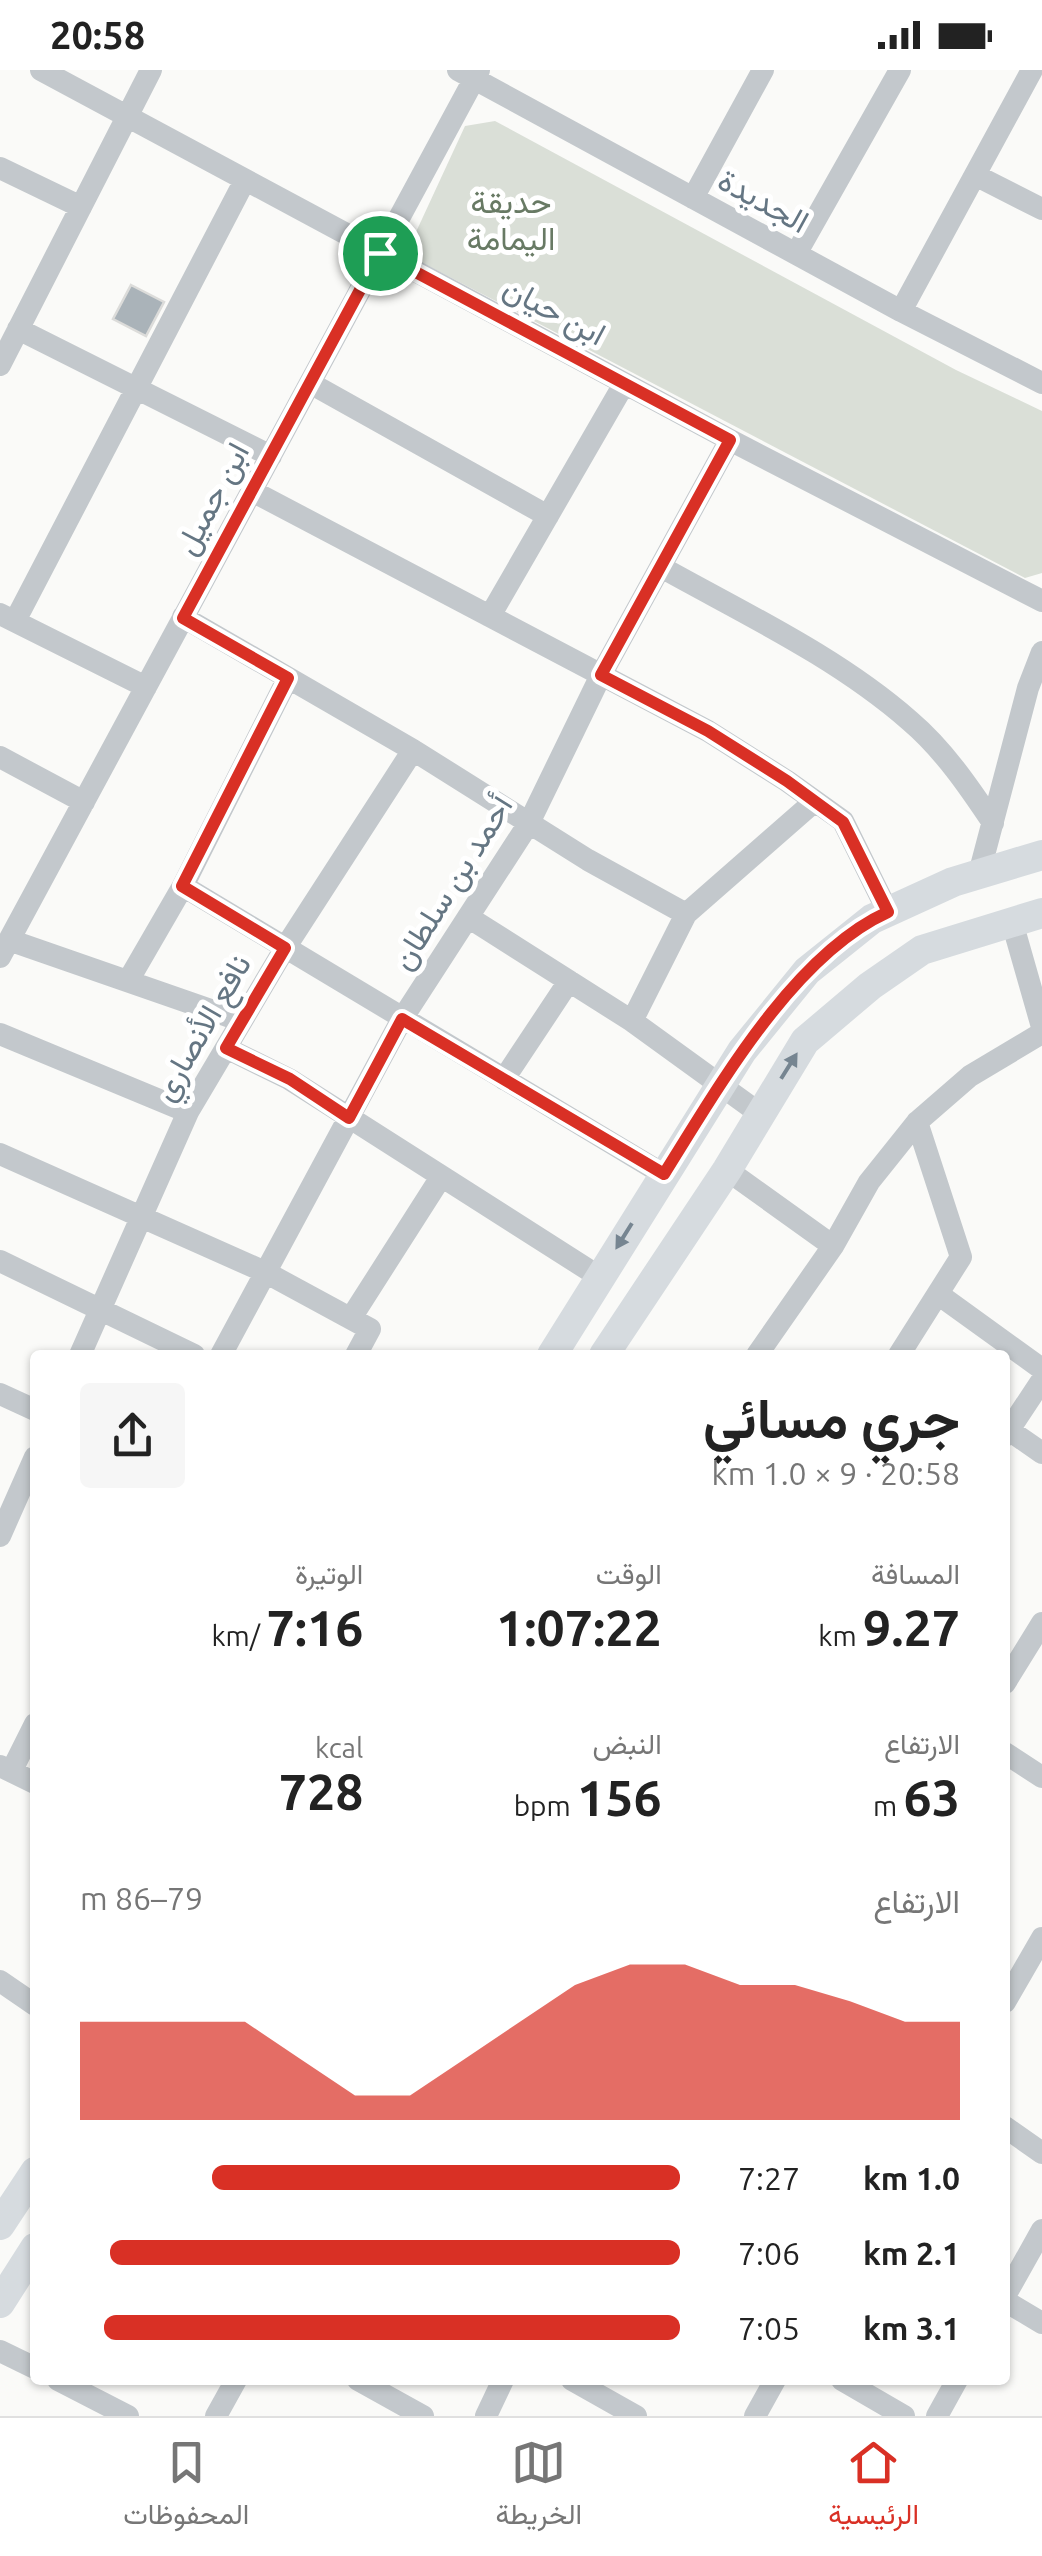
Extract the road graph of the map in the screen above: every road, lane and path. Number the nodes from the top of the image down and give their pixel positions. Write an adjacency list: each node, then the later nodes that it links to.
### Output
1 (41, 70): 7 (street, ابن حيان)
2 (152, 70): 7 (street)
3 (763, 70): 11 (street)
4 (900, 70): 15 (street)
5 (1032, 70): 9 (street)
6 (470, 73): 11 (street, الجديدة); 14 (street, ابن جميل)
7 (128, 117): 10 (street, ابن حيان); 12 (street)
8 (0, 168): 12 (street)
9 (975, 175): 13 (street); 16 (street)
10 (245, 180): 14 (street, ابن حيان); 22 (street)
11 (693, 198): 15 (street, الجديدة)
12 (81, 207): 17 (street)
13 (1042, 210)
14 (380, 253): 19 (street, ابن جميل); 21 (street, ابن حيان)
15 (796, 254): 16 (street, الجديدة)
16 (901, 312): 20 (street, الجديدة)
17 (18, 329): 18 (street); 22 (street)
18 (0, 365)
19 (310, 383): 24 (street, ابن جميل); 26 (street)
20 (1042, 383)
21 (624, 384): 23 (street, ابن حيان); 26 (street)
22 (136, 388): 24 (street); 30 (street)
23 (730, 440): 27 (street, أحمد بن سلطان); 28 (street, ابن حيان)
24 (271, 456): 25 (street, ابن جميل)
25 (252, 491): 29 (street); 31 (street, ابن جميل)
26 (548, 516): 29 (street)
27 (661, 567): 33 (street, أحمد بن سلطان); 41 (street)
28 (1042, 602)
29 (490, 616): 33 (street)
30 (8, 618): 35 (street)
31 (183, 618): 34 (street); 35 (street, ابن جميل)
32 (1042, 652): 41 (street)
33 (601, 675): 38 (street); 40 (street, أحمد بن سلطان)
34 (288, 678): 36 (street); 44 (street)
35 (146, 687): 39 (street, ابن جميل)
36 (412, 750): 40 (street); 51 (street, نافع الأنصاري)
37 (0, 756): 39 (street)
38 (815, 801): 45 (street); 47 (street)
39 (84, 802): 50 (street, ابن جميل)
40 (529, 823): 47 (street); 48 (street, أحمد بن سلطان)
41 (993, 823): 43 (street)
42 (1042, 855): 43 (main road)
43 (979, 874): 45 (main road)
44 (182, 886): 51 (street); 52 (street)
45 (888, 912): 61 (main road)
46 (1042, 913): 49 (main road)
47 (686, 914): 56 (street)
48 (468, 917): 53 (street); 54 (street, أحمد بن سلطان)
49 (1012, 922): 57 (street); 63 (main road, one-way to 49)
50 (5, 948): 52 (street)
51 (285, 948): 54 (street); 55 (street, نافع الأنصاري)
52 (128, 981): 55 (street)
53 (569, 981): 56 (street); 60 (street)
54 (402, 1019): 60 (street); 64 (street, أحمد بن سلطان)
55 (242, 1021): 59 (street, نافع الأنصاري)
56 (632, 1021): 61 (street)
57 (1042, 1030): 65 (street)
58 (3, 1041): 62 (street)
59 (226, 1048): 62 (street, نافع الأنصاري); 64 (street)
60 (504, 1080): 68 (street)
61 (720, 1085): 63 (street); 68 (main road)
62 (188, 1112): 70 (street, نافع الأنصاري)
63 (759, 1112): 67 (main road)
64 (349, 1118): 69 (street); 73 (street, أحمد بن سلطان)
65 (917, 1122): 71 (street); 75 (street)
66 (0, 1154): 70 (street)
67 (727, 1170): 71 (street); 83 (main road)
68 (664, 1174): 74 (main road, one-way to 74)
69 (442, 1177): 74 (street); 77 (street)
70 (141, 1217): 73 (street); 76 (street, نافع الأنصاري)
71 (833, 1246): 84 (street)
72 (0, 1260): 76 (street)
73 (265, 1272): 77 (street); 80 (street, أحمد بن سلطان)
74 (598, 1276): 82 (main road)
75 (938, 1294): 85 (street); 86 (street)
76 (100, 1310): 78 (street, نافع الأنصاري); 79 (street)
77 (360, 1324): 81 (street)
78 (82, 1350)
79 (184, 1350)
80 (225, 1350)
81 (357, 1350)
82 (555, 1350)
83 (607, 1350)
84 (760, 1350)
85 (902, 1350)
86 (1042, 1370)
87 (1042, 1380): 90 (street)
88 (0, 1394): 89 (street)
89 (30, 1408)
90 (1010, 1428)
91 (1010, 1435): 92 (street)
92 (1042, 1452)
93 (30, 1468): 94 (street)
94 (1, 1532)
95 (1042, 1623): 96 (street)
96 (1010, 1675)
97 (30, 1732): 99 (street)
98 (1010, 1756): 100 (street)
99 (6, 1768): 101 (street)
100 (1042, 1777)
101 (30, 1780)
102 (1042, 1938): 103 (street)
103 (1015, 1960)
104 (0, 1982): 105 (street)
105 (30, 2002)
106 (1010, 2132): 107 (street)
107 (1042, 2154)
108 (19, 2182): 109 (main road)
109 (0, 2225)
110 (1042, 2230): 112 (street)
111 (30, 2256): 114 (main road)
112 (1010, 2289)
113 (1010, 2301): 115 (street)
114 (0, 2303)
115 (1042, 2323)
116 (0, 2351): 117 (street)
117 (30, 2366)
118 (67, 2385): 126 (street)
119 (233, 2385): 127 (street)
120 (367, 2385): 128 (street)
121 (502, 2385): 129 (street)
122 (581, 2385): 130 (street)
123 (772, 2385): 131 (street)
124 (851, 2385): 132 (street)
125 (954, 2385): 133 (street)
126 (118, 2414)
127 (216, 2416)
128 (422, 2416)
129 (486, 2416)
130 (636, 2416)
131 (754, 2416)
132 (904, 2416)
133 (937, 2416)

